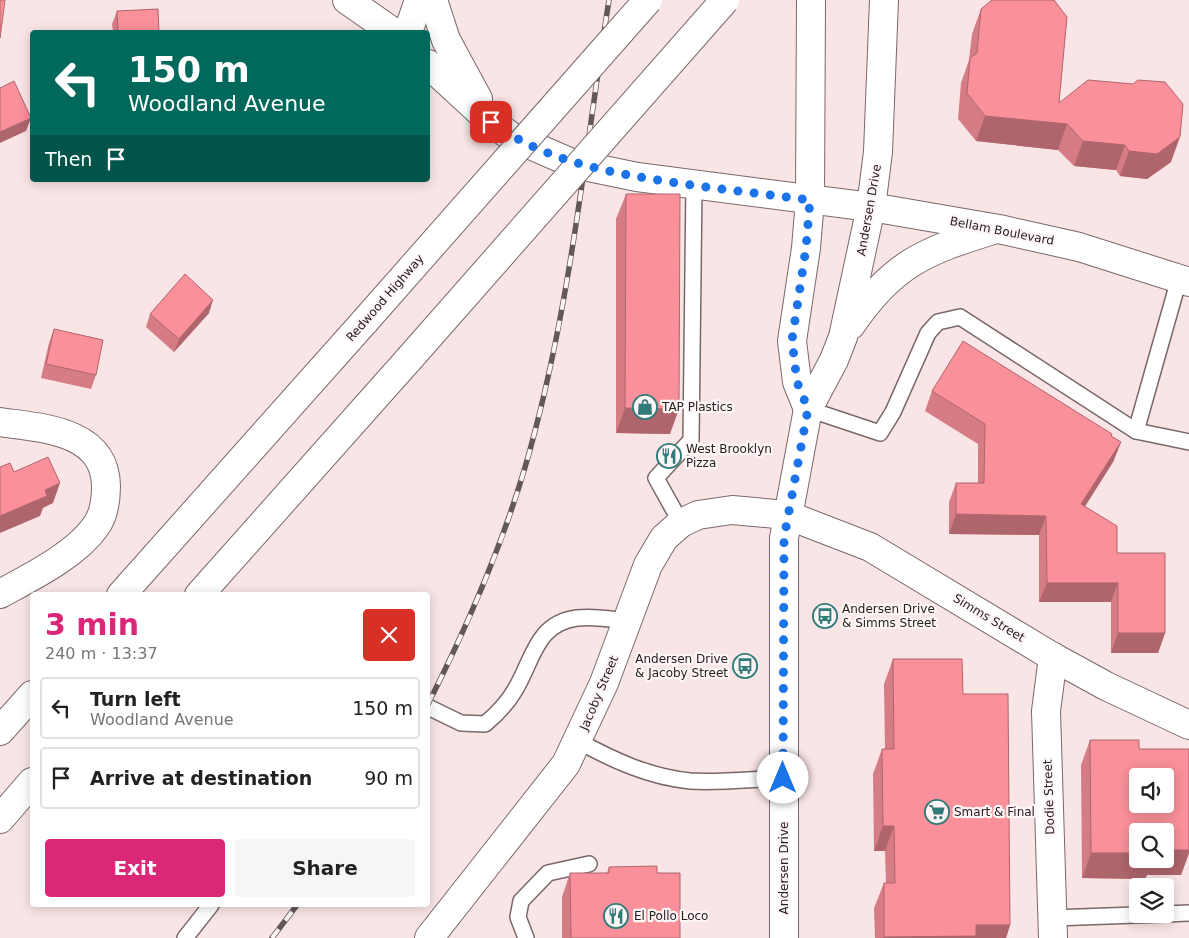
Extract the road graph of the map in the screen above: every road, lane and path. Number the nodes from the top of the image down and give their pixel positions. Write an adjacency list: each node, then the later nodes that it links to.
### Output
1 (347, 0): 8 (main road)
2 (419, 0): 9 (main road)
3 (433, 0): 11 (main road)
4 (648, 0): 24 (main road, Redwood Highway, bridge)
5 (725, 0): 25 (main road, bridge)
6 (812, 0): 13 (main road)
7 (884, 0): 14 (main road, Andersen Drive)
8 (390, 30)
9 (409, 30)
10 (430, 66): 11 (main road, Bellam Boulevard)
11 (491, 122): 12 (main road, Bellam Boulevard)
12 (694, 185): 13 (main road, Bellam Boulevard); 23 (lane)
13 (810, 200): 14 (main road, Bellam Boulevard); 18 (main road)
14 (871, 207): 15 (main road, Bellam Boulevard); 17 (main road, Andersen Drive)
15 (999, 229): 16 (main road, Bellam Boulevard); 17 (main road)
16 (1184, 281): 20 (lane)
17 (843, 337): 18 (main road, Andersen Drive)
18 (808, 409): 20 (lane); 22 (main road, Andersen Drive)
19 (0, 422): 26 (main road)
20 (1136, 431): 21 (lane)
21 (1189, 442)
22 (787, 515): 23 (main road, Jacoby Street); 28 (main road, Simms Street); 34 (main road, Andersen Drive)
23 (681, 523): 27 (main road, Jacoby Street)
24 (124, 592)
25 (202, 592)
26 (0, 594)
27 (627, 621): 30 (lane); 33 (main road, Jacoby Street)
28 (1053, 657): 31 (main road, Simms Street); 42 (main road, Dodie Street)
29 (30, 697): 32 (main road)
30 (430, 708)
31 (1189, 725)
32 (0, 732)
33 (578, 741): 34 (lane); 44 (main road, Jacoby Street)
34 (783, 778): 46 (main road, Andersen Drive)
35 (30, 784): 36 (main road)
36 (0, 819)
37 (589, 864): 45 (lane)
38 (209, 907): 43 (lane)
39 (1189, 913): 40 (lane)
40 (1174, 914)
41 (1129, 918): 42 (lane)
42 (1053, 928)
43 (185, 938)
44 (428, 938)
45 (526, 938)
46 (784, 938)

